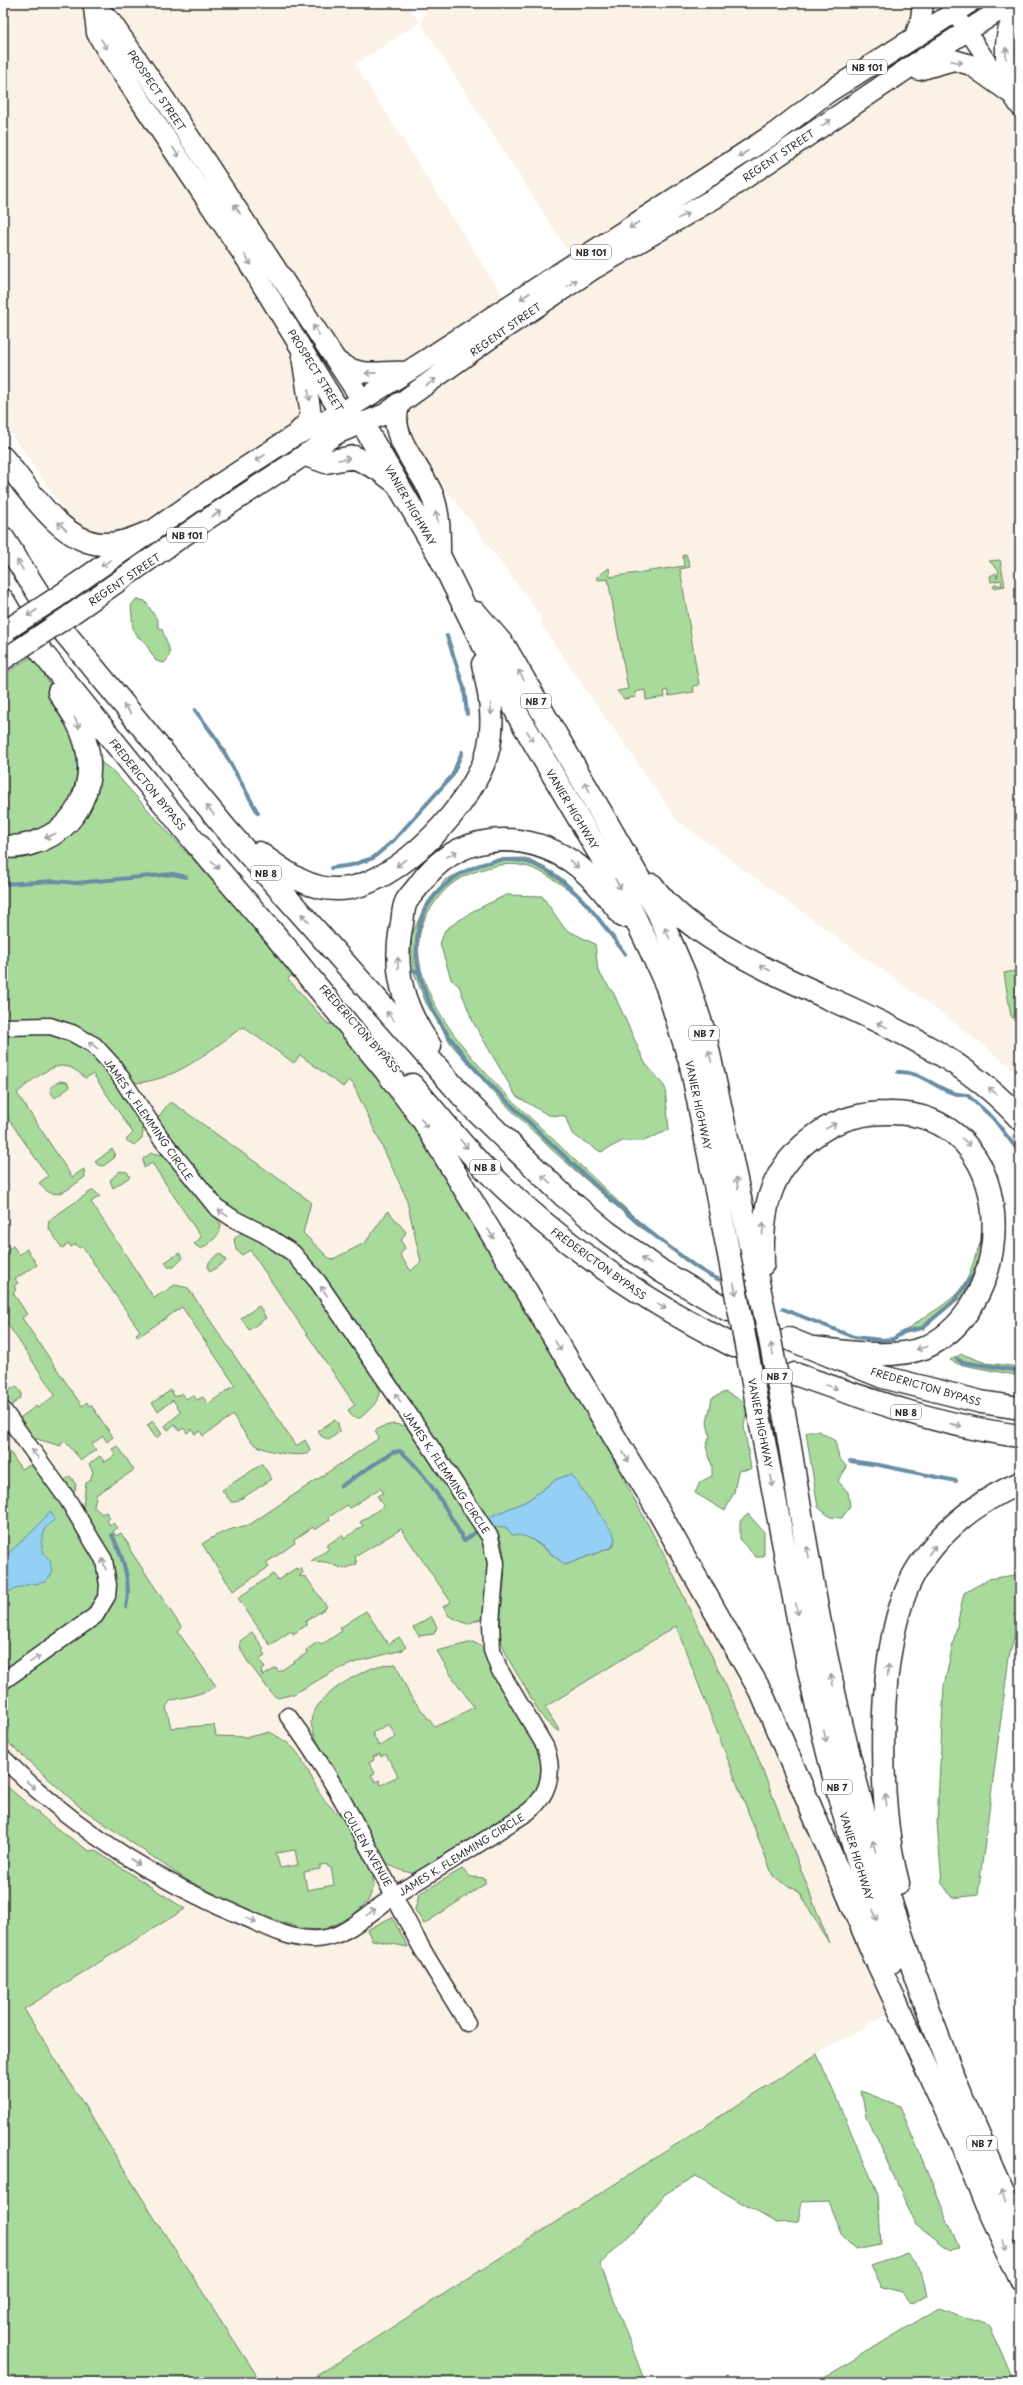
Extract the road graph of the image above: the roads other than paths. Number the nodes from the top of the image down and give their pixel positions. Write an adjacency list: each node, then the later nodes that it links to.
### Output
1 (923, 3): 7 (main road)
2 (1011, 3): 6 (main road, REGENT STREET / NB 101)
3 (93, 5): 11 (main road, PROSPECT STREET, one-way to 11); 12 (main road, PROSPECT STREET, one-way to 3)
4 (957, 6): 6 (street); 7 (main road, REGENT STREET / NB 101)
5 (1020, 7): 9 (main road, one-way to 5)
6 (968, 30): 8 (main road, REGENT STREET / NB 101); 9 (street)
7 (915, 37): 13 (main road, REGENT STREET / NB 101, one-way to 13)
8 (907, 69): 9 (main road, one-way to 9); 15 (main road, REGENT STREET / NB 101, one-way to 8)
9 (1009, 92): 10 (street)
10 (1020, 109)
11 (299, 342): 16 (main road, PROSPECT STREET); 18 (main road, one-way to 18)
12 (338, 362): 13 (main road, one-way to 12); 14 (main road, PROSPECT STREET)
13 (407, 372): 14 (main road, REGENT STREET / NB 101)
14 (362, 400): 16 (main road, REGENT STREET / NB 101); 17 (main road)
15 (400, 404): 17 (main road, REGENT STREET / NB 101); 24 (highway, one-way to 15)
16 (341, 413): 17 (main road, PROSPECT STREET); 18 (main road, REGENT STREET / NB 101)
17 (362, 422): 19 (main road, REGENT STREET / NB 101); 21 (highway, VANIER HIGHWAY / NB 7)
18 (292, 437): 22 (main road, REGENT STREET / NB 101, one-way to 22)
19 (306, 455): 21 (highway, one-way to 21); 28 (main road, REGENT STREET / NB 101, one-way to 19)
20 (3, 458): 22 (highway, one-way to 20)
21 (401, 486): 24 (highway, VANIER HIGHWAY / NB 7)
22 (150, 532): 26 (main road, REGENT STREET / NB 101, one-way to 26)
23 (3, 538): 26 (highway, one-way to 23)
24 (439, 555): 25 (highway, VANIER HIGHWAY / NB 7)
25 (456, 589): 29 (highway, VANIER HIGHWAY / NB 7); 32 (highway, VANIER HIGHWAY / NB 7, one-way to 25)
26 (47, 595): 27 (main road, REGENT STREET / NB 101, one-way to 27, bridge)
27 (6, 618)
28 (67, 625): 30 (main road, REGENT STREET / NB 101, bridge); 33 (highway, NB 8, one-way to 28)
29 (475, 630): 33 (highway, one-way to 33); 36 (highway, VANIER HIGHWAY / NB 7, one-way to 36)
30 (32, 651): 31 (main road, REGENT STREET / NB 101); 34 (highway, one-way to 34); 35 (highway, FREDERICTON BYPASS / NB 8, one-way to 35)
31 (3, 660)
32 (606, 821): 39 (highway, one-way to 32); 40 (highway, VANIER HIGHWAY / NB 7, one-way to 32)
33 (227, 830): 38 (highway, NB 8, one-way to 33)
34 (3, 846)
35 (278, 939): 43 (highway, FREDERICTON BYPASS / NB 8, one-way to 43); 56 (highway, one-way to 56)
36 (650, 949): 38 (highway, one-way to 36); 56 (highway, VANIER HIGHWAY / NB 7, one-way to 56, bridge)
37 (3, 1027): 53 (street, JAMES K. FLEMMING CIRCLE, one-way to 37)
38 (473, 1108): 41 (highway, NB 8, one-way to 38)
39 (1020, 1119)
40 (758, 1265): 44 (highway, one-way to 44); 55 (highway, VANIER HIGHWAY / NB 7, one-way to 40, bridge)
41 (728, 1310)
42 (789, 1339): 44 (highway, FREDERICTON BYPASS)
43 (734, 1346)
44 (813, 1348): 46 (highway, FREDERICTON BYPASS)
45 (795, 1374): 48 (highway, NB 8, one-way to 48)
46 (1020, 1408)
47 (3, 1410): 50 (street, one-way to 47)
48 (1020, 1436)
49 (1020, 1483): 55 (highway, one-way to 49)
50 (3, 1681)
51 (288, 1716): 53 (street, CULLEN AVENUE)
52 (3, 1758): 53 (street, JAMES K. FLEMMING CIRCLE, one-way to 53)
53 (395, 1895): 54 (street, CULLEN AVENUE)
54 (467, 2023)
55 (945, 2055): 57 (highway, VANIER HIGHWAY / NB 7, one-way to 55)
56 (962, 2145): 58 (highway, VANIER HIGHWAY / NB 7, one-way to 58)
57 (1020, 2230)
58 (1020, 2278)

